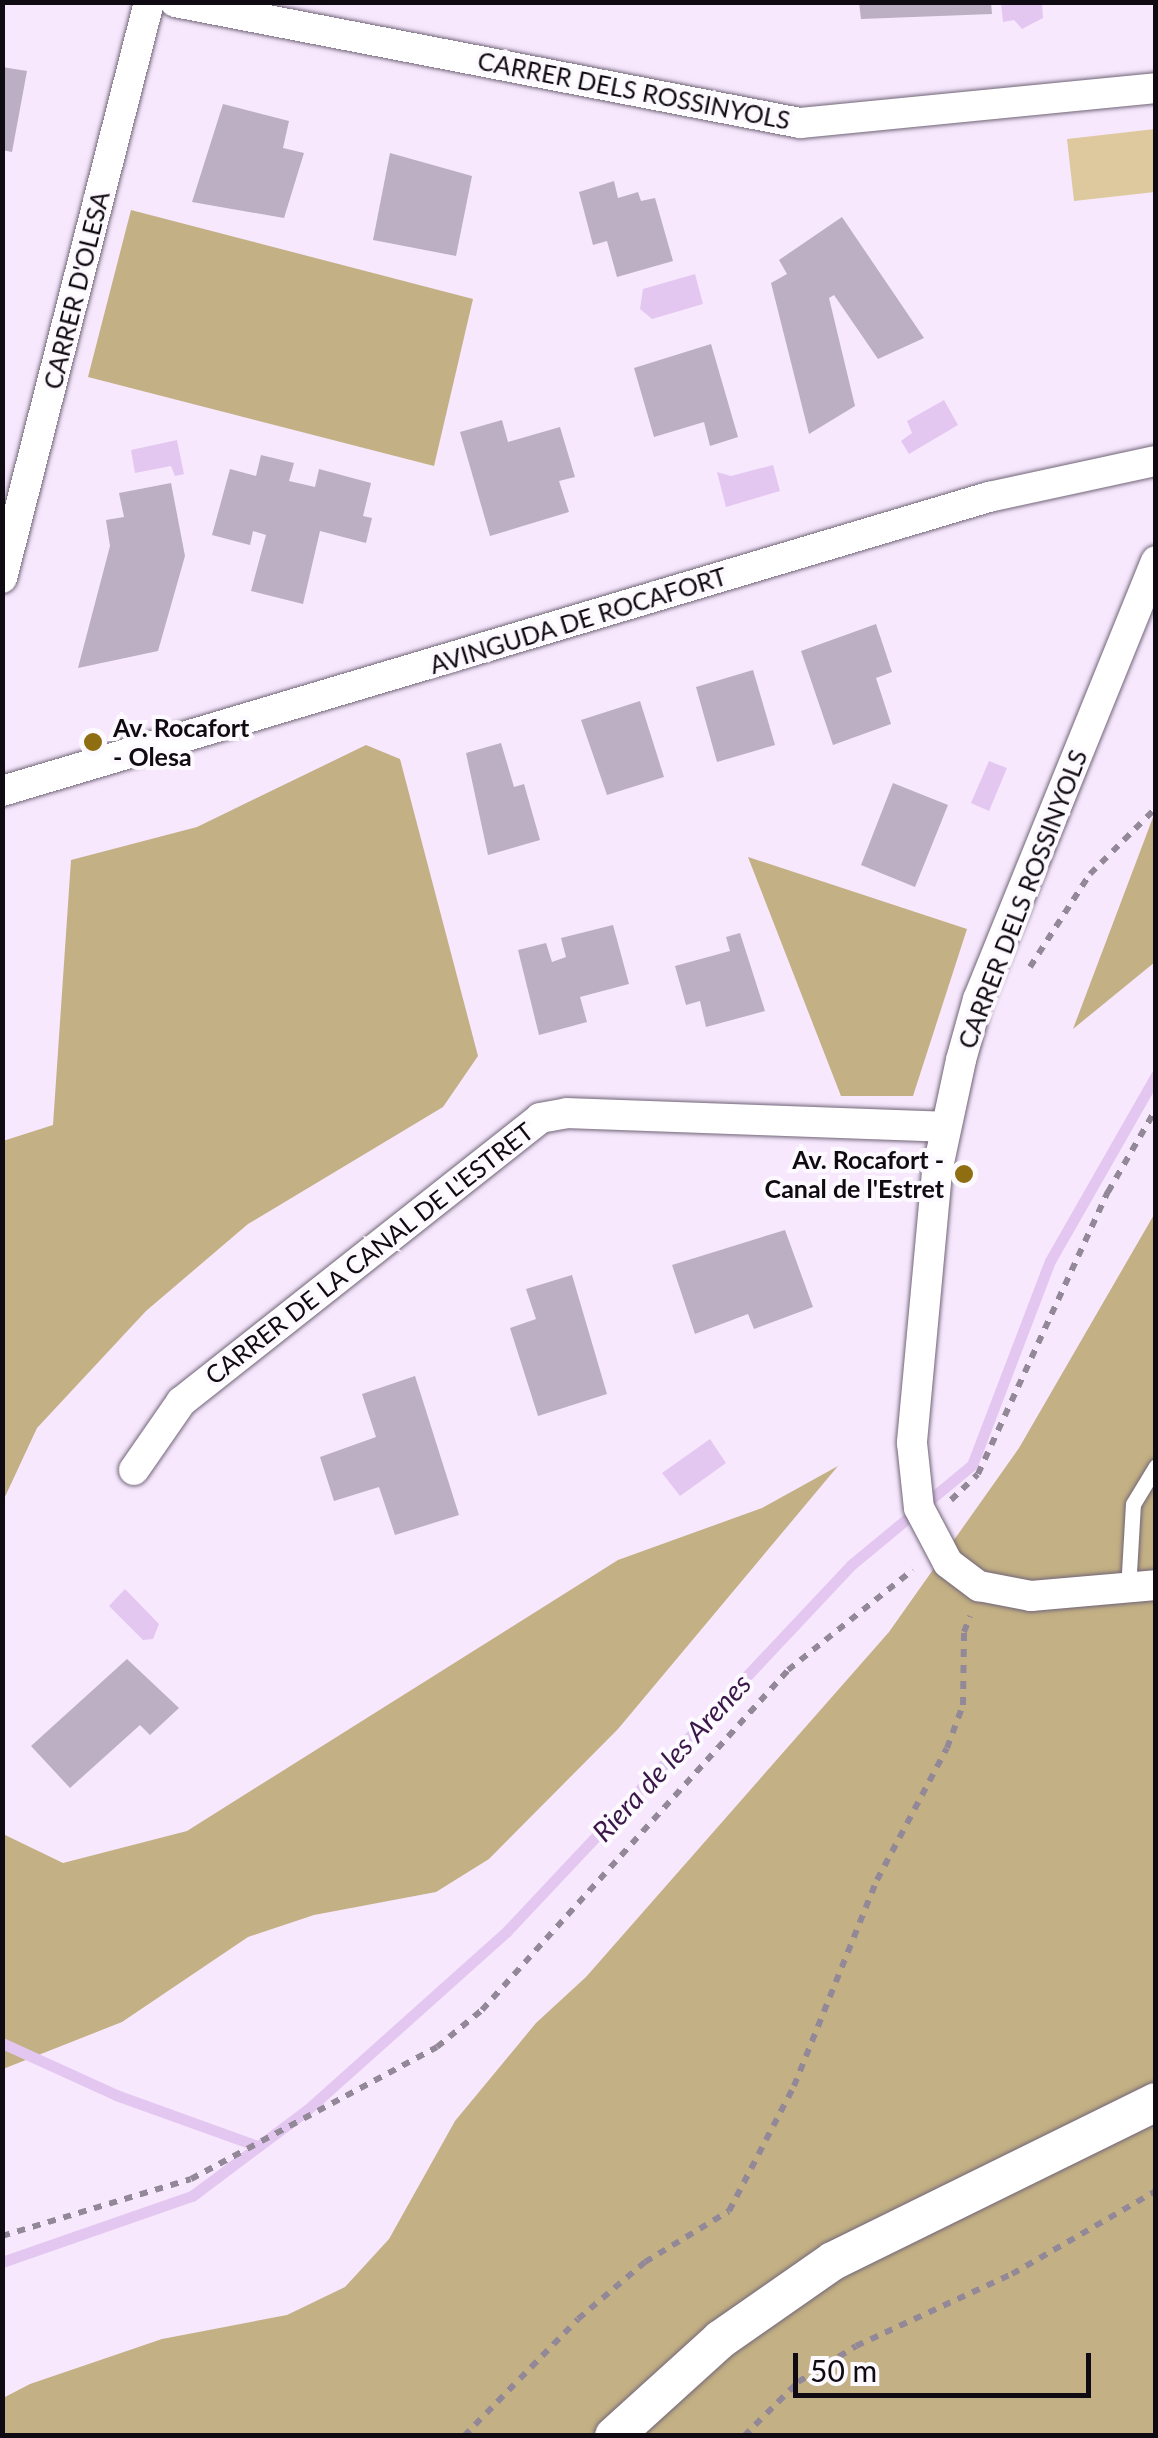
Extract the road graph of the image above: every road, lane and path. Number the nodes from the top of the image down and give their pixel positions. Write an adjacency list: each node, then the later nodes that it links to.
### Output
1 (149, 2): 6 (street, CARRER D'OLESA)
2 (175, 2): 3 (street, CARRER DELS ROSSINYOLS)
3 (1156, 88)
4 (1156, 461): 7 (street, AVINGUDA DE ROCAFORT)
5 (1156, 561): 11 (street, CARRER DELS ROSSINYOLS)
6 (2, 578)
7 (2, 790)
8 (1156, 808): 9 (path)
9 (1018, 980)
10 (1156, 1109): 14 (path)
11 (943, 1127): 13 (street, CARRER DE LA CANAL DE L'ESTRET); 14 (street, CARRER DELS ROSSINYOLS)
12 (1156, 1466): 17 (lane)
13 (134, 1470)
14 (926, 1525): 15 (street, CARRER DELS ROSSINYOLS)
15 (948, 1563): 16 (street, CARRER DELS ROSSINYOLS); 20 (path)
16 (979, 1586): 17 (street, CARRER DELS ROSSINYOLS); 21 (path)
17 (1142, 1588)
18 (1156, 2102): 22 (street)
19 (1156, 2191): 23 (path)
20 (2, 2236)
21 (464, 2436)
22 (614, 2436)
23 (744, 2436)

